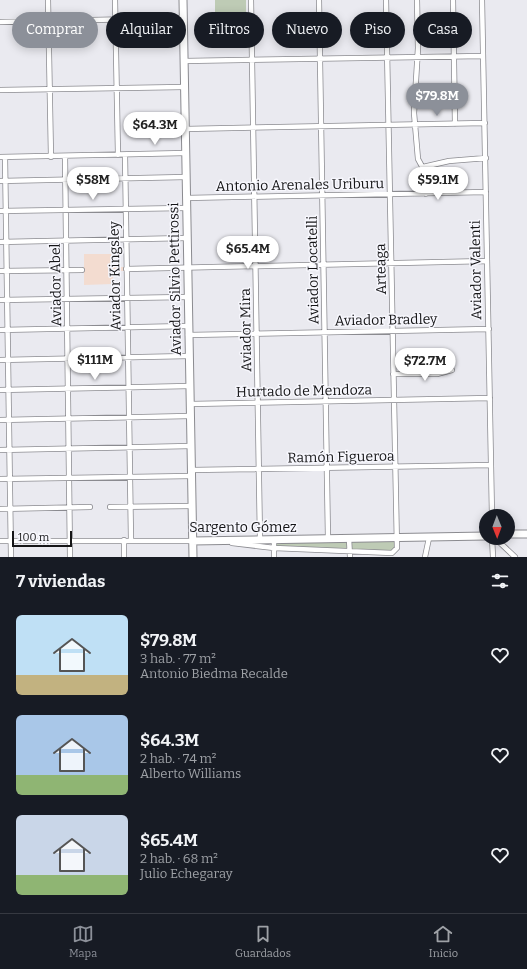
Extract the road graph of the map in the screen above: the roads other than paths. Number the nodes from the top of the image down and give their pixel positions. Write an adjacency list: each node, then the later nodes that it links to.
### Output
1 (48, 0): 10 (street)
2 (115, 0): 11 (street)
3 (183, 0): 12 (main road, Aviador Silvio Pettirossi)
4 (251, 0): 23 (street, Aviador Mira)
5 (319, 0): 22 (street, Aviador Locatelli)
6 (386, 0): 18 (street, Arteaga)
7 (417, 0): 19 (street)
8 (453, 0): 20 (street)
9 (482, 0): 21 (street, Aviador Valenti)
10 (49, 12)
11 (115, 12)
12 (183, 12)
13 (0, 22): 14 (street)
14 (12, 22)
15 (49, 48): 28 (street)
16 (116, 48): 26 (street)
17 (184, 48): 24 (main road, Aviador Silvio Pettirossi)
18 (388, 56): 19 (street); 22 (street); 32 (street, Arteaga)
19 (417, 56): 20 (street); 31 (street)
20 (453, 56): 21 (street); 30 (street)
21 (483, 56): 29 (street, Aviador Valenti)
22 (320, 57): 23 (street); 33 (street, Aviador Locatelli)
23 (252, 59): 24 (street); 34 (street, Aviador Mira)
24 (184, 60): 25 (main road, Aviador Silvio Pettirossi)
25 (184, 87): 26 (street); 35 (main road, Aviador Silvio Pettirossi)
26 (117, 88): 28 (street); 37 (street)
27 (0, 90): 28 (street)
28 (50, 90): 41 (street)
29 (485, 123): 30 (street); 42 (street, Aviador Valenti)
30 (454, 124): 31 (street)
31 (415, 125): 32 (street); 43 (street)
32 (389, 126): 33 (street); 49 (street, Arteaga)
33 (321, 127): 34 (street); 52 (street, Aviador Locatelli)
34 (254, 128): 35 (street); 51 (street, Aviador Mira)
35 (185, 129): 36 (main road, Aviador Silvio Pettirossi)
36 (186, 154): 38 (street); 44 (main road, Aviador Silvio Pettirossi)
37 (118, 155): 38 (street); 39 (street)
38 (125, 155): 45 (street, Aviador Kingsley)
39 (65, 156): 41 (street); 46 (street, Aviador Abel)
40 (2, 157): 41 (street); 47 (street)
41 (51, 157)
42 (486, 158): 43 (street); 48 (street, Aviador Valenti)
43 (423, 167): 50 (street)
44 (186, 177): 45 (street); 53 (main road, Aviador Silvio Pettirossi)
45 (125, 179): 46 (street); 55 (street, Aviador Kingsley)
46 (65, 180): 47 (street); 56 (street, Aviador Abel)
47 (3, 181): 58 (street)
48 (486, 192): 50 (street, Antonio Arenales Uriburu); 64 (street, Aviador Valenti)
49 (390, 194): 50 (street, Antonio Arenales Uriburu); 52 (street, Antonio Arenales Uriburu); 65 (street, Arteaga)
50 (426, 194)
51 (254, 196): 52 (street, Antonio Arenales Uriburu); 53 (street, Antonio Arenales Uriburu); 67 (street, Aviador Mira)
52 (322, 196): 66 (street, Aviador Locatelli)
53 (186, 198): 54 (main road, Aviador Silvio Pettirossi)
54 (186, 208): 55 (street); 59 (main road, Aviador Silvio Pettirossi)
55 (125, 209): 56 (street); 60 (street, Aviador Kingsley)
56 (66, 210): 58 (street); 61 (street, Aviador Abel)
57 (0, 211): 58 (street)
58 (6, 211): 63 (street)
59 (187, 238): 60 (street); 68 (main road, Aviador Silvio Pettirossi)
60 (126, 239): 61 (street); 69 (street, Aviador Kingsley)
61 (66, 240): 63 (street); 70 (street, Aviador Abel)
62 (0, 242): 63 (street)
63 (6, 242): 73 (street)
64 (487, 262): 65 (street); 82 (street, Aviador Valenti)
65 (391, 264): 66 (street); 85 (street, Arteaga)
66 (324, 265): 67 (street); 86 (street, Aviador Locatelli)
67 (256, 266): 68 (street); 87 (street, Aviador Mira)
68 (187, 267): 69 (street); 74 (main road, Aviador Silvio Pettirossi)
69 (126, 269): 75 (street, Aviador Kingsley)
70 (67, 270): 71 (street); 73 (street); 76 (street, Aviador Abel)
71 (82, 270)
72 (0, 271): 73 (street)
73 (7, 271): 78 (street)
74 (188, 297): 75 (street); 79 (main road, Aviador Silvio Pettirossi)
75 (127, 298): 76 (street); 80 (street, Aviador Kingsley)
76 (67, 299): 78 (street); 81 (street, Aviador Abel)
77 (0, 300): 78 (street)
78 (7, 300): 84 (street)
79 (188, 326): 80 (street); 88 (main road, Aviador Silvio Pettirossi)
80 (127, 328): 81 (street); 90 (street, Aviador Kingsley)
81 (68, 329): 84 (street); 91 (street, Aviador Abel)
82 (489, 329): 85 (street, Aviador Bradley); 101 (street, Aviador Valenti)
83 (0, 330): 84 (street)
84 (8, 330): 93 (street)
85 (393, 331): 86 (street, Aviador Bradley); 95 (street, Arteaga)
86 (325, 332): 87 (street, Aviador Bradley); 103 (street, Aviador Locatelli)
87 (257, 333): 88 (street, Aviador Bradley); 104 (street, Aviador Mira)
88 (188, 335): 89 (main road, Aviador Silvio Pettirossi)
89 (189, 356): 90 (street); 96 (main road, Aviador Silvio Pettirossi)
90 (128, 358): 91 (street); 97 (street, Aviador Kingsley)
91 (68, 359): 93 (street); 100 (street, Aviador Abel)
92 (0, 360): 93 (street)
93 (8, 360): 99 (street)
94 (452, 370): 95 (street)
95 (393, 374): 102 (street, Arteaga)
96 (190, 386): 97 (street); 105 (main road, Aviador Silvio Pettirossi)
97 (128, 388): 100 (street); 107 (street, Aviador Kingsley)
98 (0, 390): 99 (street)
99 (9, 390): 100 (street); 110 (street)
100 (69, 390): 108 (street, Aviador Abel)
101 (490, 398): 102 (street, Hurtado de Mendoza); 116 (street, Aviador Valenti)
102 (394, 400): 103 (street, Hurtado de Mendoza); 117 (street, Arteaga)
103 (326, 401): 104 (street, Hurtado de Mendoza); 118 (street, Aviador Locatelli)
104 (258, 403): 105 (street, Hurtado de Mendoza); 119 (street, Aviador Mira)
105 (190, 404): 106 (main road, Aviador Silvio Pettirossi)
106 (190, 416): 107 (street); 111 (main road, Aviador Silvio Pettirossi)
107 (129, 418): 108 (street); 112 (street, Aviador Kingsley)
108 (69, 419): 110 (street); 113 (street, Aviador Abel)
109 (0, 420): 110 (street)
110 (9, 420): 114 (street)
111 (191, 446): 112 (street); 120 (main road, Aviador Silvio Pettirossi)
112 (129, 447): 113 (street); 121 (street, Aviador Kingsley)
113 (69, 448): 114 (street); 122 (street, Aviador Abel)
114 (9, 449): 115 (street); 124 (street)
115 (0, 450)
116 (491, 465): 117 (street, Ramón Figueroa); 132 (street, Aviador Valenti)
117 (395, 467): 118 (street, Ramón Figueroa); 136 (street, Arteaga)
118 (327, 468): 119 (street, Ramón Figueroa); 138 (street, Aviador Locatelli)
119 (259, 469): 120 (street, Ramón Figueroa); 143 (street, Aviador Mira)
120 (191, 473): 121 (street, Ramón Figueroa); 126 (main road, Aviador Silvio Pettirossi)
121 (130, 477): 122 (street, Ramón Figueroa); 125 (street, Aviador Kingsley)
122 (70, 478): 124 (street, Ramón Figueroa); 127 (street, Aviador Abel)
123 (0, 479): 124 (street, Ramón Figueroa)
124 (10, 479): 130 (street)
125 (130, 506): 126 (street); 129 (street); 142 (street, Aviador Kingsley)
126 (191, 506): 146 (main road, Aviador Silvio Pettirossi)
127 (70, 507): 128 (street); 130 (street); 140 (street, Aviador Abel)
128 (90, 507)
129 (110, 507)
130 (11, 508): 131 (street); 145 (street)
131 (0, 509)
132 (492, 509)
133 (515, 534): 134 (main road)
134 (527, 534)
135 (479, 536): 137 (main road, Sargento Gómez)
136 (396, 538): 137 (main road, Sargento Gómez); 139 (main road, Sargento Gómez); 151 (street)
137 (429, 538): 157 (street)
138 (328, 539): 139 (main road, Sargento Gómez); 148 (main road, Sargento Gómez)
139 (349, 539): 151 (street)
140 (70, 540): 141 (street, Sargento Gómez); 145 (street, Sargento Gómez); 153 (street, Aviador Abel)
141 (124, 540): 142 (street, Sargento Gómez); 154 (street)
142 (131, 540): 146 (street, Sargento Gómez)
143 (260, 540): 147 (main road, Sargento Gómez); 148 (main road, Sargento Gómez)
144 (0, 541): 145 (street, Sargento Gómez)
145 (11, 541): 152 (street)
146 (192, 541): 147 (main road, Sargento Gómez); 155 (main road, Aviador Silvio Pettirossi)
147 (216, 541): 148 (street)
148 (274, 544): 151 (street); 156 (street)
149 (494, 545): 158 (street)
150 (502, 545): 159 (street)
151 (350, 555)
152 (11, 557)
153 (70, 557)
154 (124, 557)
155 (193, 557)
156 (274, 557)
157 (425, 557)
158 (493, 557)
159 (515, 557)

